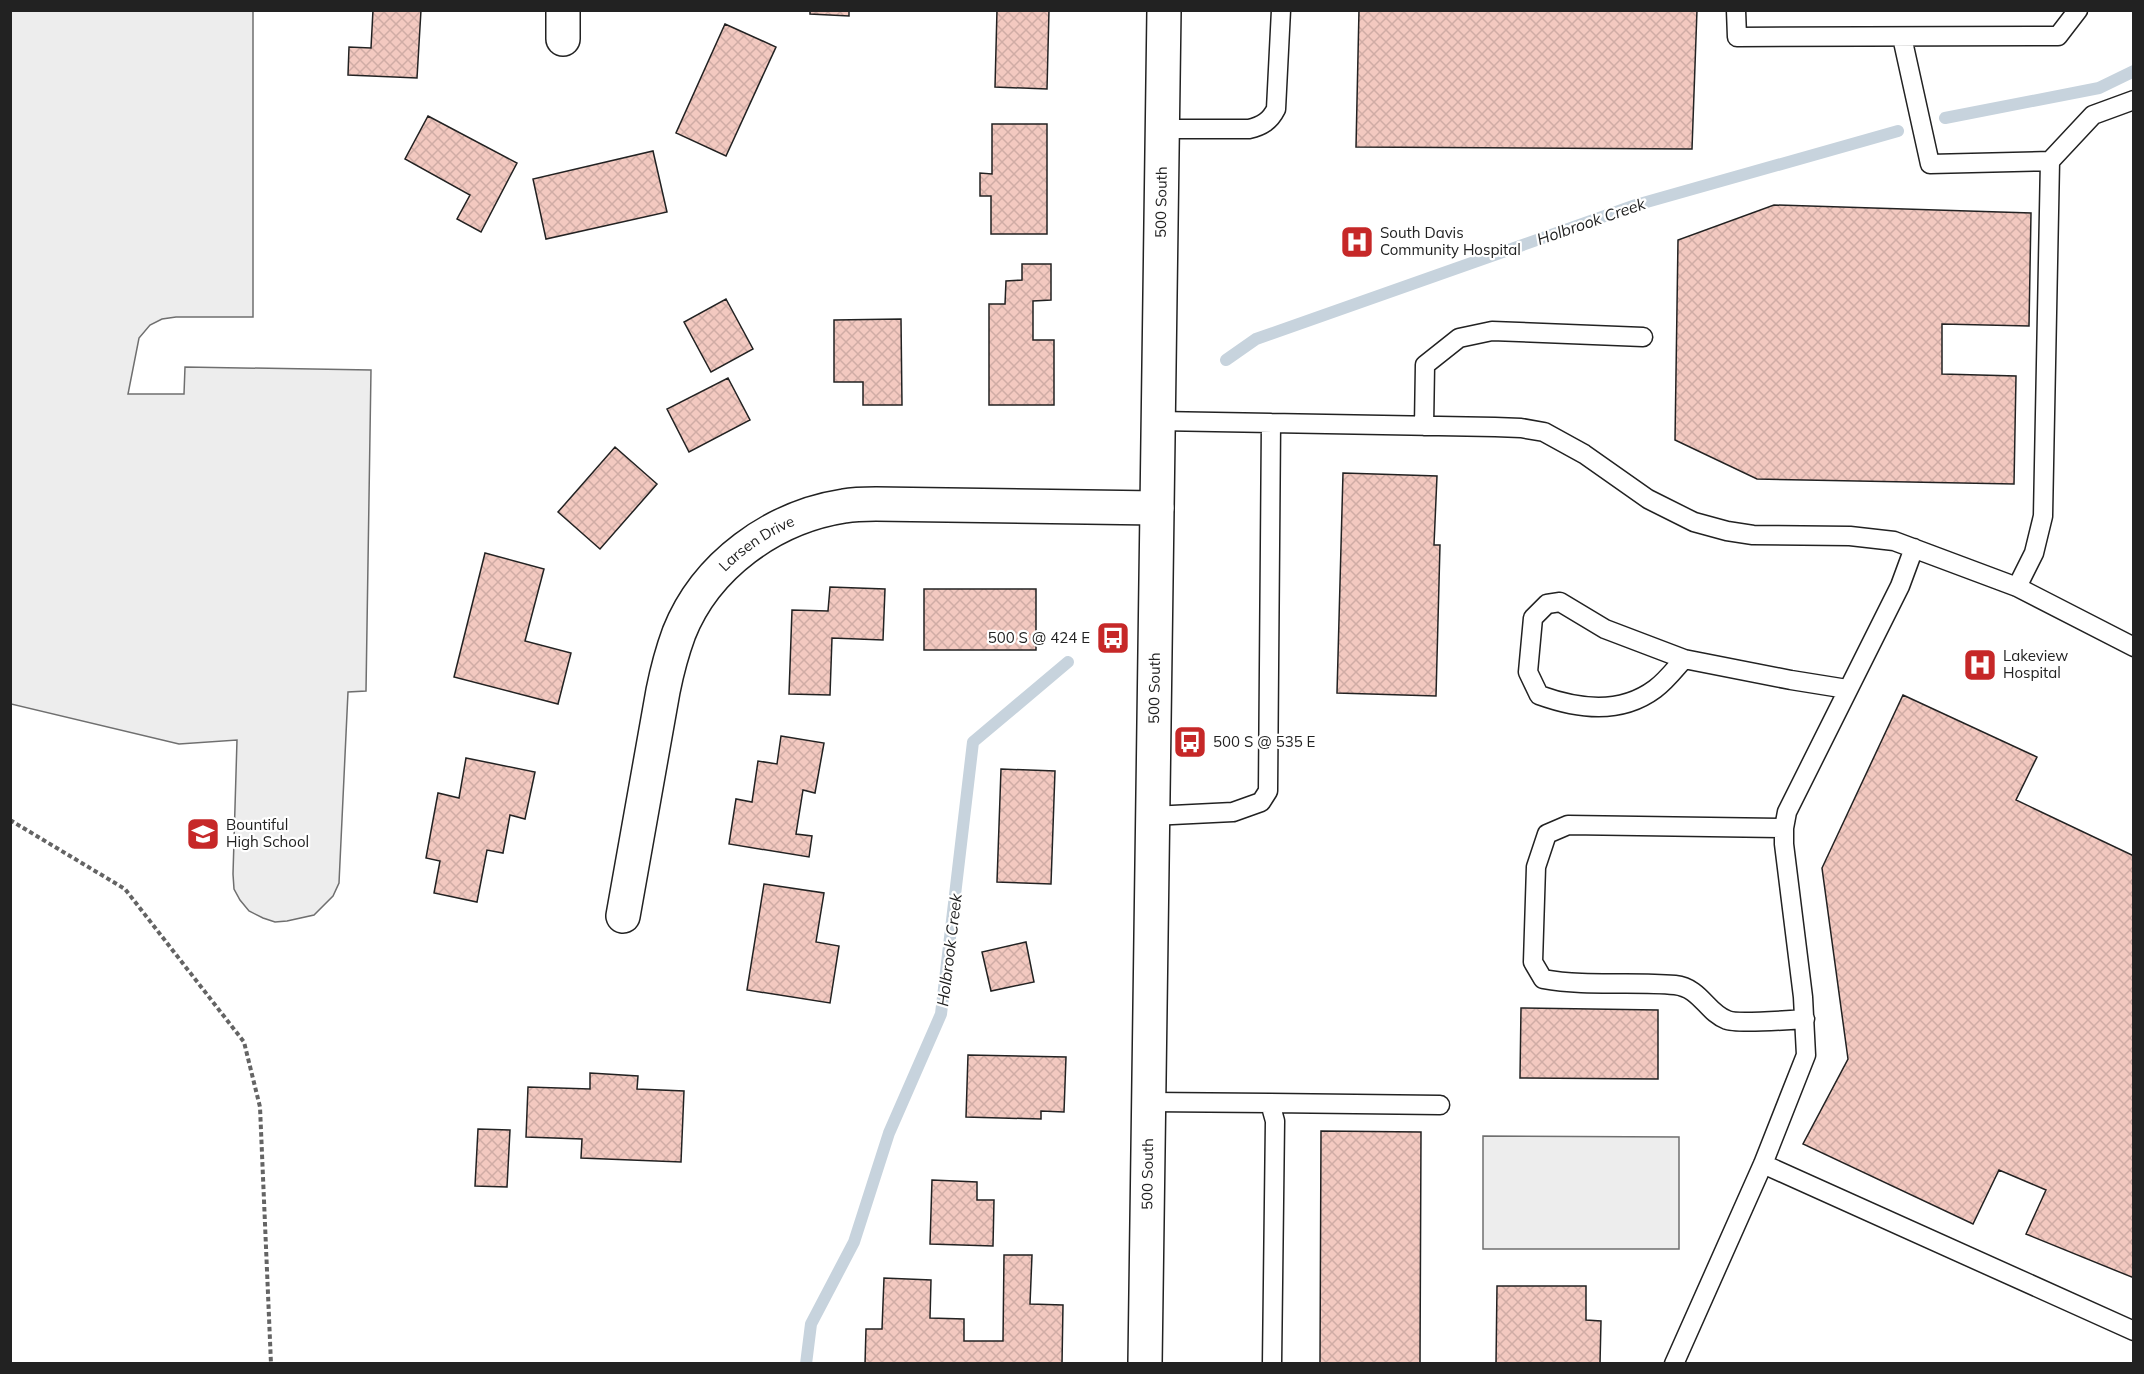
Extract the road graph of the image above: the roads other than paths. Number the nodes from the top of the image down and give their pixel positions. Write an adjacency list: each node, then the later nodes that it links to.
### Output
1 (1164, 10): 7 (street, 500 South)
2 (1281, 10): 7 (lane)
3 (1736, 10): 5 (lane)
4 (2078, 10): 5 (lane)
5 (1902, 36): 8 (lane)
6 (2133, 100): 8 (lane)
7 (1163, 129): 10 (street, 500 South)
8 (2050, 161): 15 (lane)
9 (1643, 337): 12 (lane)
10 (1158, 421): 11 (lane); 13 (street, 500 South)
11 (1271, 423): 12 (lane); 19 (lane)
12 (1424, 426): 14 (lane)
13 (1157, 508): 19 (street, 500 South); 21 (street, Larsen Drive)
14 (1914, 548): 15 (lane); 18 (lane)
15 (2016, 587): 16 (lane)
16 (2133, 646)
17 (1684, 659): 17 (lane); 18 (lane)
18 (1847, 689): 20 (lane)
19 (1152, 816): 23 (street, 500 South)
20 (1784, 828): 22 (lane); 22 (lane)
21 (623, 916)
22 (1805, 1019): 26 (lane)
23 (1148, 1102): 24 (lane); 28 (street, 500 South)
24 (1270, 1103): 25 (lane); 29 (lane)
25 (1440, 1105)
26 (1763, 1164): 27 (lane); 30 (lane)
27 (2133, 1331)
28 (1144, 1364)
29 (1272, 1364)
30 (1674, 1364)

